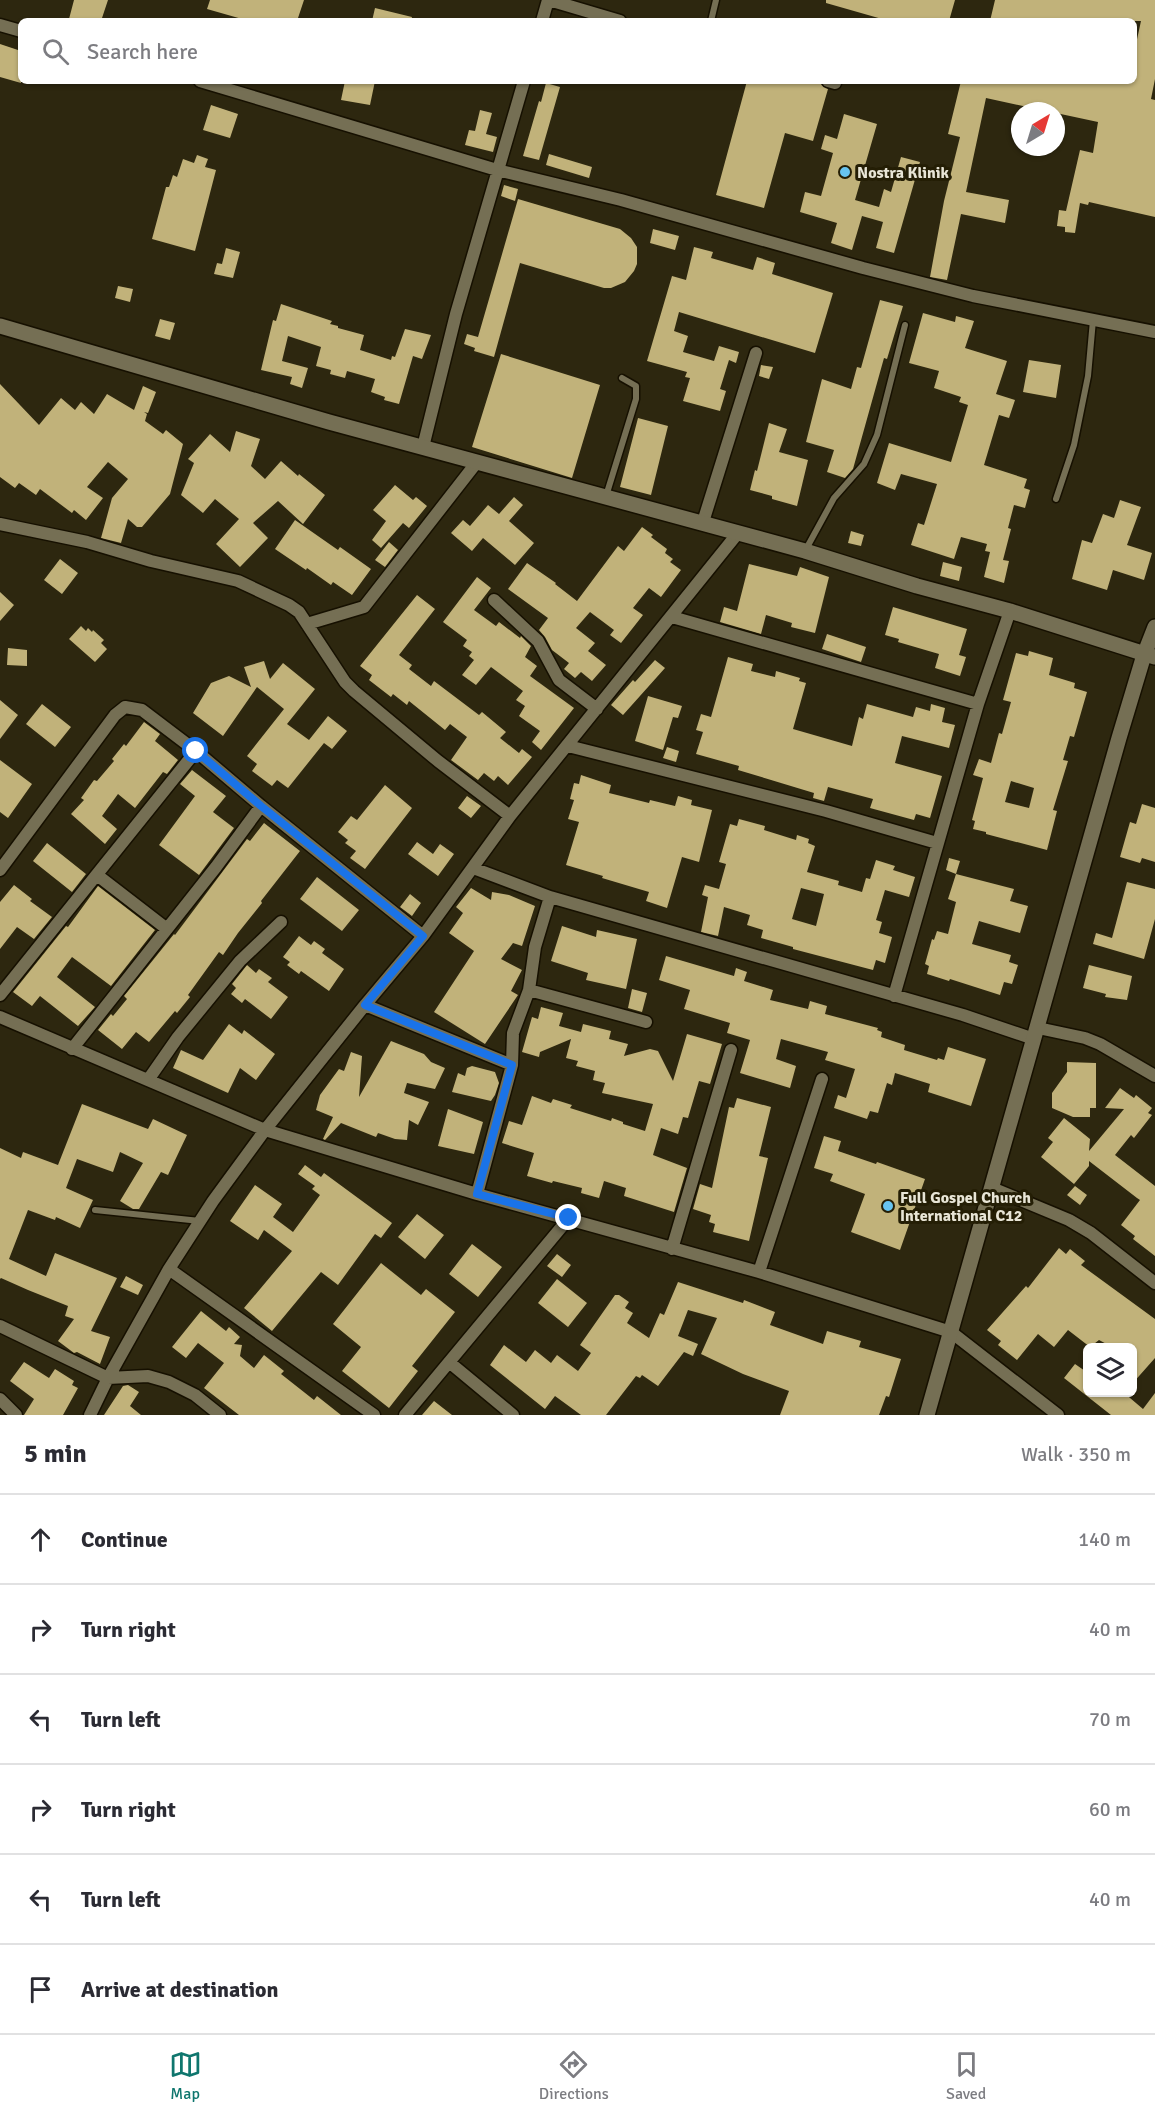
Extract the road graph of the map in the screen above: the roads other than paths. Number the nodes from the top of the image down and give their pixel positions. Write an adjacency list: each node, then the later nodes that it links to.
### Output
1 (548, 0): 3 (street); 4 (street)
2 (716, 0): 5 (lane)
3 (543, 18)
4 (610, 18)
5 (712, 18)
6 (0, 25): 7 (street)
7 (18, 30)
8 (210, 84): 10 (street)
9 (523, 84): 10 (street)
10 (497, 170): 11 (street); 17 (street)
11 (1094, 320): 14 (street); 20 (lane)
12 (905, 325): 24 (lane)
13 (0, 327): 17 (street)
14 (1155, 332)
15 (756, 352): 21 (street)
16 (622, 378): 19 (lane)
17 (423, 447): 18 (street)
18 (477, 462): 19 (street); 28 (street)
19 (606, 497): 21 (street)
20 (1056, 499)
21 (703, 522): 23 (street)
22 (0, 524): 28 (street)
23 (738, 533): 24 (street); 27 (street)
24 (805, 551): 26 (street)
25 (494, 600): 32 (street)
26 (1010, 611): 30 (street); 31 (street)
27 (672, 617): 31 (street); 32 (street)
28 (308, 624): 36 (street)
29 (1155, 627): 30 (street)
30 (1150, 656): 51 (street)
31 (978, 704): 37 (street)
32 (597, 709): 33 (street)
33 (568, 746): 36 (street); 37 (street)
34 (196, 751): 35 (street); 39 (street); 40 (street)
35 (261, 806): 43 (street); 44 (street)
36 (510, 816): 38 (street)
37 (937, 843): 47 (street)
38 (473, 868): 41 (street); 44 (street)
39 (0, 870)
40 (97, 875): 43 (street); 46 (street)
41 (550, 897): 45 (street); 47 (street)
42 (281, 922): 57 (street)
43 (167, 929): 52 (street)
44 (423, 936): 48 (street)
45 (529, 990): 50 (street); 54 (street)
46 (0, 995)
47 (894, 996): 51 (street)
48 (365, 1005): 54 (street); 58 (street)
49 (0, 1017): 52 (street)
50 (646, 1023)
51 (1036, 1033): 55 (street); 59 (street)
52 (72, 1049): 57 (street)
53 (731, 1050): 64 (street)
54 (512, 1065): 60 (street)
55 (1155, 1076)
56 (822, 1079): 66 (street)
57 (148, 1080): 58 (street)
58 (265, 1130): 60 (street); 63 (street)
59 (992, 1188): 67 (street); 69 (street)
60 (477, 1194): 62 (street)
61 (95, 1210): 63 (lane)
62 (569, 1218): 64 (street); 70 (street)
63 (200, 1221): 65 (street)
64 (672, 1249): 66 (street)
65 (169, 1269): 71 (street); 76 (street)
66 (759, 1272): 69 (street)
67 (1155, 1283)
68 (0, 1326): 71 (street)
69 (951, 1332): 79 (street); 80 (street)
70 (449, 1362): 77 (street); 78 (street)
71 (108, 1378): 74 (street); 75 (street)
72 (0, 1399): 73 (street)
73 (15, 1415)
74 (90, 1415)
75 (220, 1415)
76 (374, 1415)
77 (405, 1415)
78 (513, 1415)
79 (927, 1415)
80 (1058, 1415)

